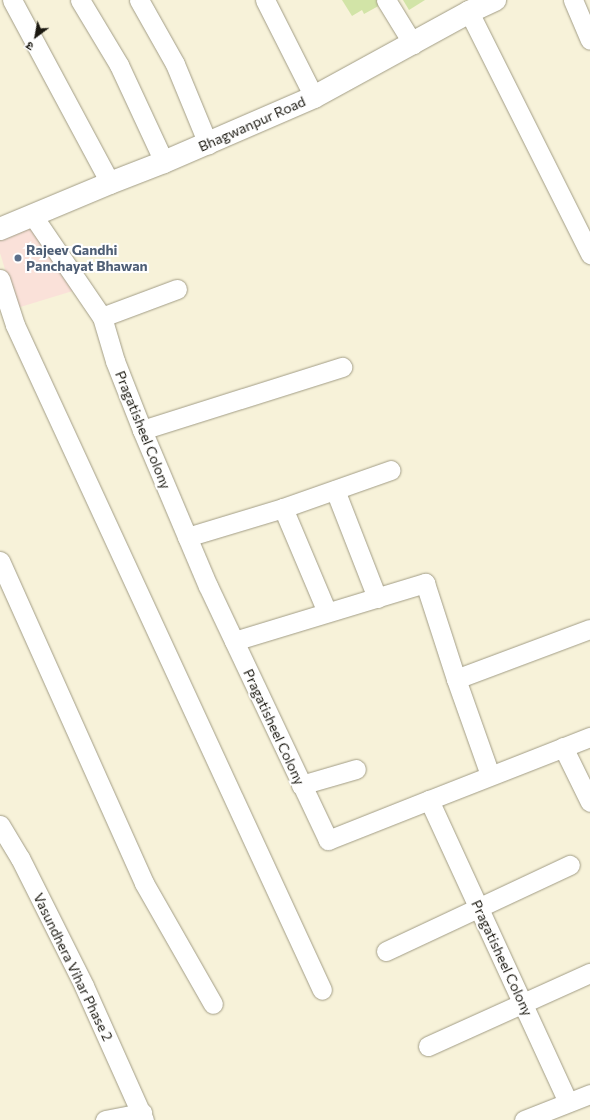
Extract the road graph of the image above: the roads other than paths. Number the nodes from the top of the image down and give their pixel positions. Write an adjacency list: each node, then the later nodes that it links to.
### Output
1 (12, 0): 14 (street)
2 (80, 0): 13 (street)
3 (139, 0): 12 (street)
4 (264, 0): 11 (street)
5 (386, 0): 10 (street)
6 (495, 0): 8 (street, Bhagwanpur Road)
7 (573, 0): 9 (street)
8 (469, 12): 10 (street, Bhagwanpur Road); 17 (street)
9 (590, 40)
10 (413, 44): 11 (street, Bhagwanpur Road)
11 (314, 97): 12 (street, Bhagwanpur Road)
12 (208, 144): 13 (street, Bhagwanpur Road)
13 (164, 162): 14 (street, Bhagwanpur Road)
14 (110, 183): 15 (street, Bhagwanpur Road)
15 (33, 216): 16 (street, Bhagwanpur Road); 20 (street, Pragatisheel Colony)
16 (0, 229)
17 (590, 254)
18 (0, 279): 45 (street)
19 (177, 289): 20 (street)
20 (102, 317): 22 (street, Pragatisheel Colony)
21 (342, 367): 22 (street)
22 (142, 430): 26 (street, Pragatisheel Colony)
23 (391, 470): 24 (street)
24 (335, 490): 25 (street); 28 (street)
25 (284, 508): 26 (street); 29 (street)
26 (187, 537): 31 (street, Pragatisheel Colony)
27 (0, 561): 47 (street)
28 (377, 598): 29 (street); 32 (street)
29 (327, 612): 31 (street)
30 (590, 629): 32 (street)
31 (234, 641): 37 (street, Pragatisheel Colony)
32 (456, 679): 36 (street)
33 (590, 736): 34 (street)
34 (563, 747): 36 (street); 39 (street)
35 (356, 769): 37 (street)
36 (490, 775): 38 (street)
37 (301, 785): 38 (street, Pragatisheel Colony)
38 (429, 800): 42 (street, Pragatisheel Colony)
39 (590, 802)
40 (0, 825): 51 (street, Vasundhera Vihar Phase 2)
41 (570, 865): 42 (street)
42 (479, 909): 43 (street); 46 (street, Pragatisheel Colony)
43 (386, 952)
44 (590, 973): 46 (street)
45 (322, 990)
46 (523, 1003): 48 (street); 50 (street, Pragatisheel Colony)
47 (213, 1004)
48 (428, 1046)
49 (590, 1094): 50 (street)
50 (568, 1102): 52 (street)
51 (143, 1116): 53 (street)
52 (534, 1118)
53 (105, 1120)

